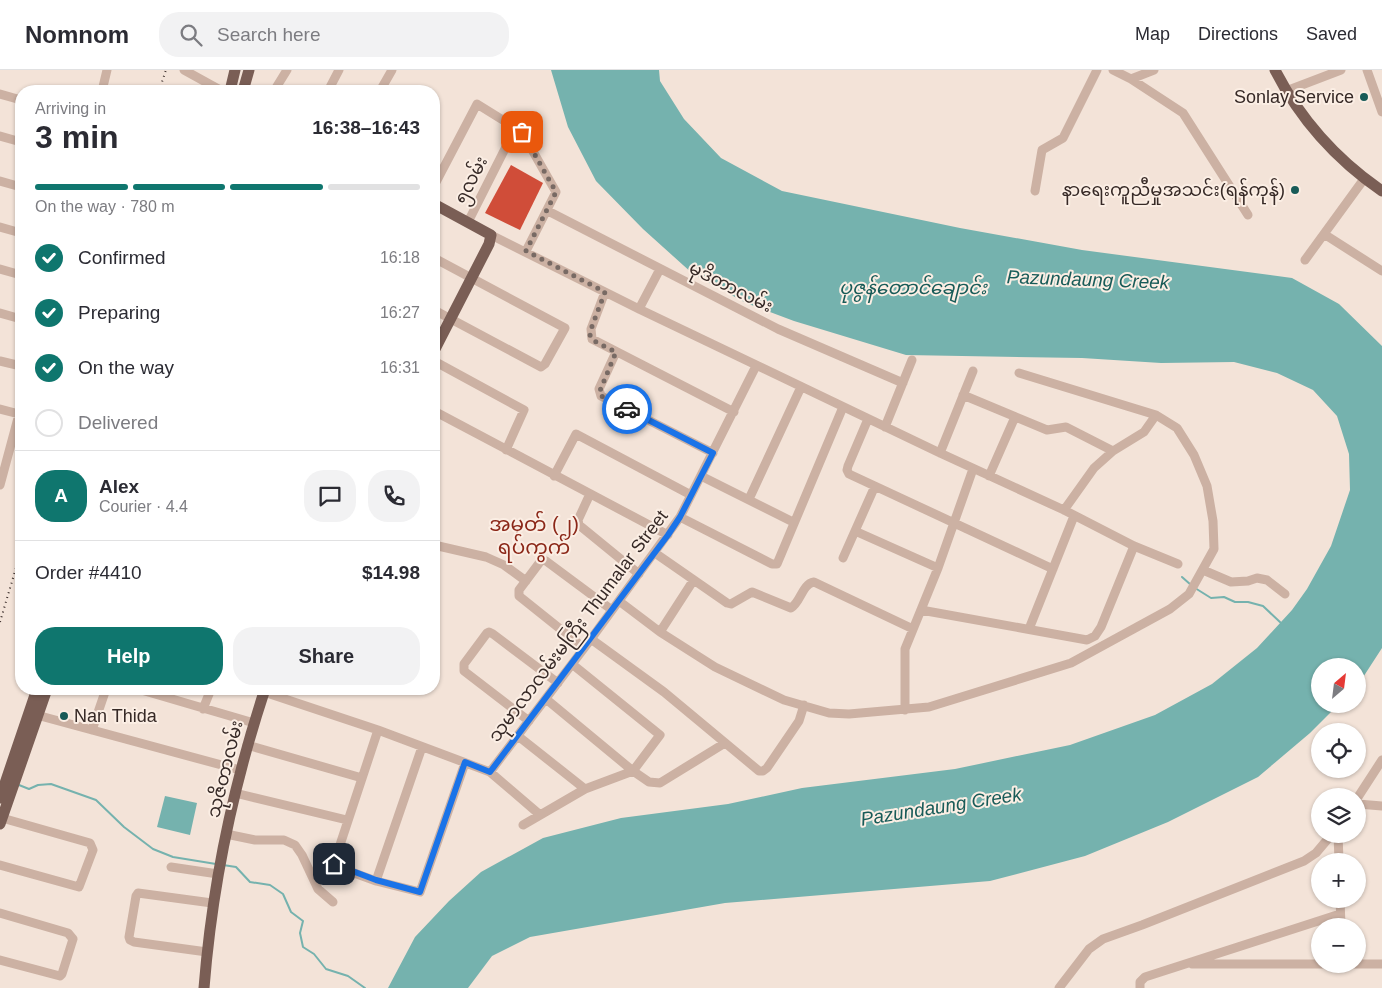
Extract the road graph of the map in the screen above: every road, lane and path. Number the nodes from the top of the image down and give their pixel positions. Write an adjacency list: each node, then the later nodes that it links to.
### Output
1 (107, 70): 15 (street)
2 (184, 70): 16 (street)
3 (235, 70): 17 (main road)
4 (248, 70): 18 (main road)
5 (287, 70): 19 (street)
6 (339, 70): 20 (street)
7 (392, 70): 21 (street)
8 (1097, 70): 33 (street)
9 (1113, 70): 14 (street)
10 (1154, 70): 14 (street)
11 (1275, 70): 22 (main road)
12 (1341, 70): 22 (street)
13 (1367, 70): 25 (street)
14 (1132, 79): 37 (street)
15 (103, 85)
16 (211, 85)
17 (231, 85)
18 (244, 85)
19 (278, 85)
20 (331, 85)
21 (383, 85)
22 (1286, 92): 30 (main road)
23 (0, 94): 24 (street)
24 (15, 98)
25 (1382, 112)
26 (516, 127): 29 (street); 36 (street); 38 (street, ၅လမ်း)
27 (0, 136): 28 (street)
28 (15, 140)
29 (440, 175)
30 (1364, 179): 34 (main road); 41 (street)
31 (0, 181): 32 (street)
32 (15, 185)
33 (1035, 190)
34 (1382, 191)
35 (440, 207): 38 (main road)
36 (548, 212): 43 (street); 47 (street, မုဒိတာလမ်း)
37 (1248, 215)
38 (468, 222): 42 (main road)
39 (0, 227): 40 (street)
40 (15, 231)
41 (1324, 234): 44 (street); 48 (street)
42 (490, 240): 43 (street); 50 (main road)
43 (526, 251): 51 (street)
44 (1306, 260)
45 (440, 261): 50 (street)
46 (0, 268): 49 (street)
47 (660, 269): 52 (street); 66 (street, မုဒိတာလမ်း)
48 (1382, 271)
49 (15, 273)
50 (472, 278): 56 (main road); 56 (street)
51 (605, 292): 52 (street); 58 (street)
52 (639, 310): 63 (street)
53 (0, 313): 55 (street)
54 (440, 313): 56 (street)
55 (15, 317)
56 (451, 319): 57 (main road)
57 (440, 340)
58 (616, 352): 72 (street); 81 (street)
59 (0, 360): 61 (street)
60 (912, 360): 66 (street)
61 (15, 364)
62 (440, 364): 79 (street)
63 (756, 366): 67 (street); 72 (street, သုမာလာလမ်းမကြီး Thumalar Street)
64 (973, 371): 68 (street)
65 (1019, 373): 74 (street)
66 (903, 383): 78 (street)
67 (801, 387): 69 (street); 92 (street)
68 (963, 395): 75 (street); 82 (street)
69 (842, 407): 76 (street); 96 (street)
70 (0, 408): 71 (street)
71 (15, 410)
72 (734, 412): 81 (street, သုမာလာလမ်းမကြီး Thumalar Street)
73 (440, 414): 79 (street)
74 (1156, 414): 80 (street); 107 (street)
75 (1015, 417): 80 (street); 87 (street)
76 (868, 419): 78 (street); 89 (street)
77 (15, 424): 83 (street)
78 (884, 427): 82 (street)
79 (506, 450): 85 (street)
80 (1113, 451): 93 (street)
81 (713, 453): 86 (street, သုမာလာလမ်းမကြီး Thumalar Street)
82 (940, 453): 84 (street)
83 (4, 454): 88 (street)
84 (973, 469): 87 (street); 97 (street)
85 (554, 476): 90 (street); 91 (street)
86 (701, 476): 91 (street, သုမာလာလမ်းမကြီး Thumalar Street); 92 (street)
87 (989, 476): 93 (street)
88 (0, 485)
89 (875, 486): 97 (street); 98 (street)
90 (590, 494): 99 (street); 108 (street)
91 (691, 495): 95 (street, သုမာလာလမ်းမကြီး Thumalar Street)
92 (749, 500): 96 (street)
93 (1064, 510): 94 (street)
94 (1074, 516): 100 (street); 106 (street)
95 (680, 517): 96 (street); 99 (street, သုမာလာလမ်းမကြီး Thumalar Street)
96 (793, 522)
97 (954, 522): 105 (street); 106 (street)
98 (855, 531): 103 (street); 105 (street)
99 (668, 535): 102 (street, သုမာလာလမ်းမကြီး Thumalar Street)
100 (1134, 546): 104 (street); 116 (street)
101 (440, 547): 109 (street)
102 (655, 552): 108 (street, သုမာလာလမ်းမကြီး Thumalar Street); 110 (street)
103 (843, 558)
104 (1178, 564)
105 (938, 568): 114 (street)
106 (1053, 569): 116 (street)
107 (1203, 570): 111 (street); 132 (street)
108 (639, 574): 112 (street, သုမာလာလမ်းမကြီး Thumalar Street)
109 (526, 581): 113 (street); 119 (street)
110 (693, 581): 115 (street); 117 (street)
111 (1285, 594)
112 (619, 601): 113 (street, သုမာလာလမ်းမကြီး Thumalar Street); 117 (street)
113 (612, 610): 118 (street, သုမာလာလမ်းမကြီး Thumalar Street)
114 (921, 610): 115 (street); 116 (street)
115 (913, 629): 132 (street)
116 (1030, 629)
117 (660, 632): 130 (street)
118 (591, 639): 119 (street, သုမာလာလမ်းမကြီး Thumalar Street); 139 (street)
119 (584, 648): 120 (street, သုမာလာလမ်းမကြီး Thumalar Street)
120 (572, 664): 121 (street, သုမာလာလမ်းမကြီး Thumalar Street); 145 (street)
121 (558, 683): 129 (street, သုမာလာလမ်းမကြီး Thumalar Street); 134 (street)
122 (36, 695): 133 (main road)
123 (44, 695): 133 (main road)
124 (104, 695): 136 (street)
125 (167, 695): 131 (street)
126 (209, 695): 131 (street)
127 (263, 695): 135 (main road, သုဇိတာလမ်း)
128 (279, 695): 137 (street)
129 (546, 699): 134 (street, သုမာလာလမ်းမကြီး Thumalar Street); 145 (street)
130 (804, 706): 132 (street); 139 (street)
131 (203, 709): 135 (street)
132 (905, 710)
133 (34, 714): 136 (street); 151 (main road); 156 (main road)
134 (529, 721): 138 (street, သုမာလာလမ်းမကြီး Thumalar Street)
135 (254, 723): 140 (main road, သုဇိတာလမ်း)
136 (92, 730): 144 (street)
137 (378, 730): 141 (street); 147 (street)
138 (518, 736): 146 (street, သုမာလာလမ်းမကြီး Thumalar Street); 149 (street)
139 (725, 743): 145 (street)
140 (247, 746): 144 (main road, သုဇိတာလမ်း); 147 (street)
141 (422, 747): 143 (street); 163 (street)
142 (1382, 760): 148 (street)
143 (465, 762): 146 (street); 163 (street)
144 (240, 770): 150 (main road, သုဇိတာလမ်း)
145 (633, 771): 149 (street)
146 (490, 772): 154 (street)
147 (362, 778): 155 (street)
148 (1364, 788)
149 (585, 790): 154 (street)
150 (235, 793): 155 (street); 158 (main road, သုဇိတာလမ်း)
151 (0, 798)
152 (1366, 805): 153 (street)
153 (1382, 806)
154 (540, 814): 157 (street)
155 (347, 820): 163 (street)
156 (1, 821): 160 (street)
157 (523, 824)
158 (226, 834): 162 (main road, သုဇိတာလမ်း); 164 (street)
159 (1324, 843): 174 (street)
160 (0, 865)
161 (171, 867): 162 (street)
162 (218, 873): 165 (main road)
163 (376, 880)
164 (333, 902)
165 (212, 903): 170 (main road); 170 (street)
166 (1340, 908): 168 (street)
167 (0, 913): 171 (street)
168 (1340, 914): 169 (street); 172 (street)
169 (1340, 918)
170 (207, 952): 175 (main road)
171 (0, 960)
172 (1183, 964): 173 (street); 176 (street)
173 (1382, 964)
174 (1061, 987)
175 (204, 988)
176 (1140, 988)

